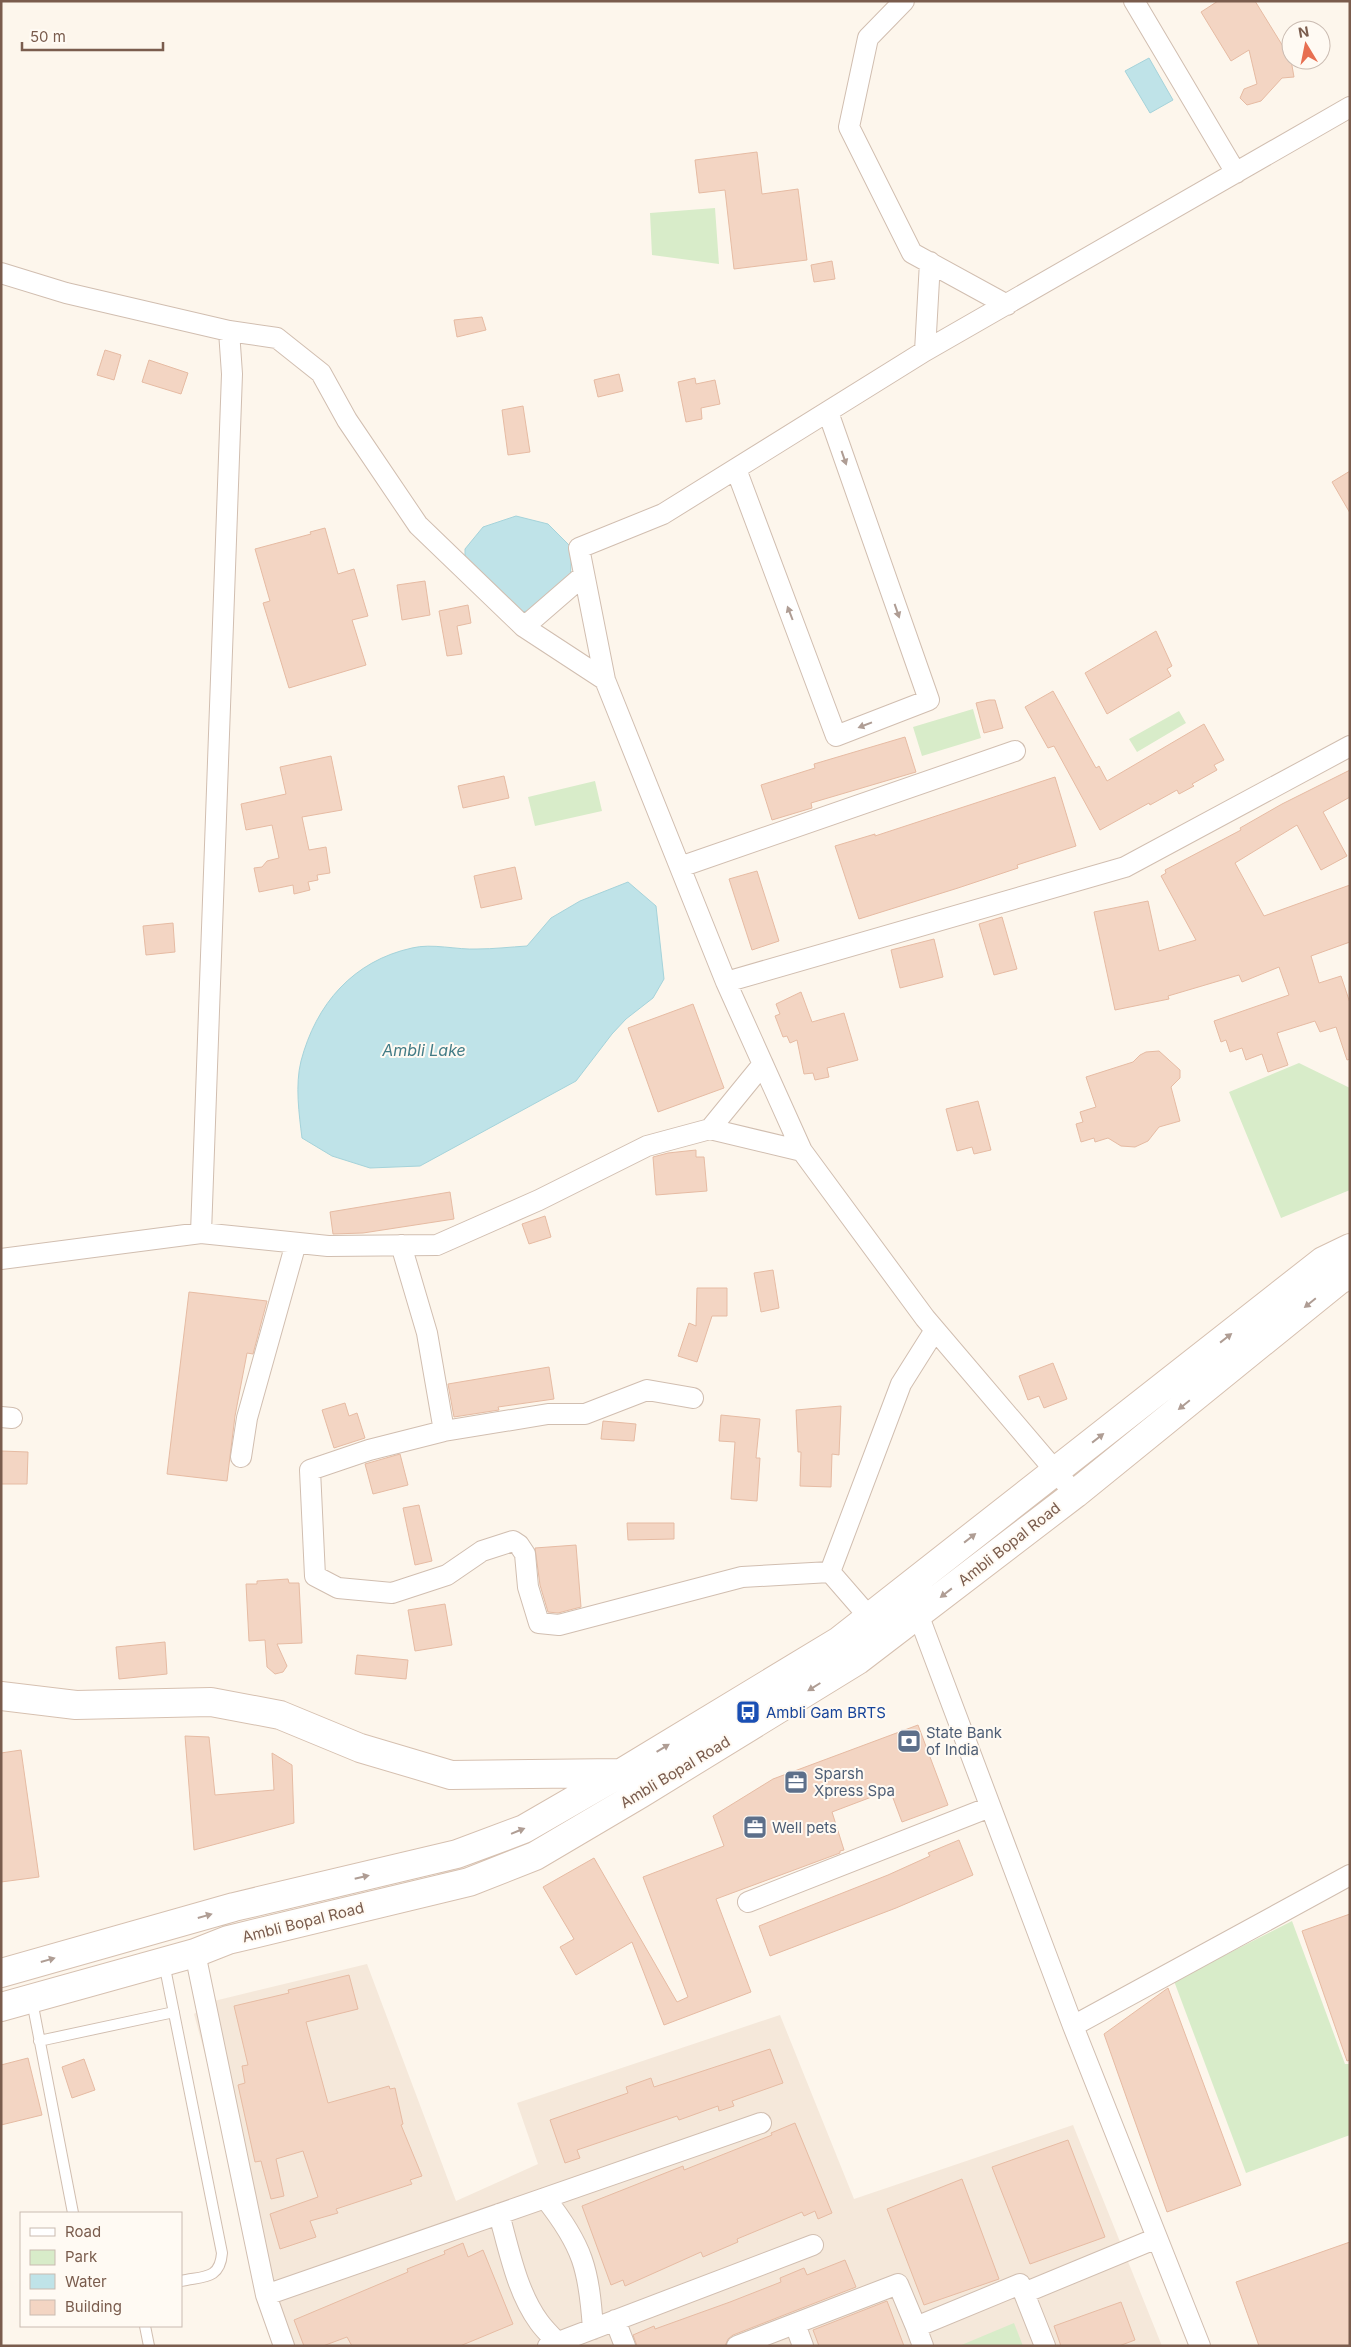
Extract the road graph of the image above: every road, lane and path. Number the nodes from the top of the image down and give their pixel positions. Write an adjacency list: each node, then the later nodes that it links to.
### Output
1 (904, 1): 5 (street)
2 (1134, 1): 4 (street)
3 (1350, 106): 4 (street)
4 (1236, 173): 7 (street)
5 (930, 262): 7 (street); 9 (street)
6 (1, 274): 8 (street)
7 (1007, 305): 9 (street)
8 (229, 331): 13 (street); 22 (street)
9 (925, 351): 10 (street)
10 (828, 412): 11 (street); 11 (street, one-way to 11)
11 (736, 469): 12 (street)
12 (584, 576): 13 (street); 14 (street)
13 (524, 627): 14 (street)
14 (604, 680): 17 (street)
15 (1350, 746): 18 (street)
16 (1015, 751): 17 (street)
17 (680, 867): 18 (street)
18 (726, 982): 19 (street)
19 (763, 1064): 20 (street); 21 (street)
20 (710, 1129): 21 (street); 24 (street)
21 (802, 1151): 28 (street)
22 (201, 1232): 23 (street); 26 (street)
23 (296, 1242): 24 (street); 31 (street)
24 (402, 1245): 30 (street)
25 (1350, 1248): 32 (street, Ambli Bopal Road, one-way to 25)
26 (1, 1258)
27 (1350, 1275): 33 (street, Ambli Bopal Road, one-way to 33)
28 (936, 1330): 32 (street); 34 (street)
29 (693, 1398): 30 (street)
30 (444, 1430): 34 (street)
31 (241, 1457)
32 (1056, 1471): 33 (street); 36 (street, Ambli Bopal Road, one-way to 32)
33 (1074, 1494): 35 (street, Ambli Bopal Road, one-way to 35)
34 (830, 1572): 36 (street)
35 (918, 1614): 37 (street, Ambli Bopal Road); 40 (street)
36 (870, 1618): 37 (street, Ambli Bopal Road)
37 (849, 1651): 39 (street, Ambli Bopal Road, one-way to 37); 43 (street, Ambli Bopal Road, one-way to 43)
38 (1, 1696): 39 (street)
39 (621, 1773): 45 (street, Ambli Bopal Road, one-way to 39)
40 (990, 1807): 42 (street); 49 (street)
41 (1350, 1875): 49 (street)
42 (748, 1902)
43 (195, 1953): 44 (street, Ambli Bopal Road); 59 (street)
44 (164, 1962): 46 (street, Ambli Bopal Road); 48 (lane)
45 (1, 1973)
46 (32, 1998): 47 (street, Ambli Bopal Road); 50 (lane)
47 (1, 2006)
48 (174, 2012): 50 (lane); 57 (lane)
49 (1073, 2026): 55 (street)
50 (40, 2041): 53 (lane)
51 (762, 2123): 52 (street)
52 (546, 2198): 54 (street); 64 (street)
53 (73, 2212)
54 (499, 2214): 59 (street); 65 (street)
55 (1157, 2238): 58 (street); 73 (street)
56 (813, 2245): 60 (street)
57 (182, 2281)
58 (1024, 2293): 63 (street); 72 (street)
59 (266, 2295): 67 (street)
60 (616, 2320): 64 (street); 68 (street)
61 (795, 2324): 63 (street); 69 (street); 70 (street)
62 (145, 2327): 66 (lane)
63 (916, 2327): 71 (street)
64 (593, 2329): 65 (street)
65 (553, 2344)
66 (149, 2346)
67 (284, 2346)
68 (625, 2346)
69 (737, 2346)
70 (803, 2346)
71 (923, 2346)
72 (1045, 2346)
73 (1200, 2346)

